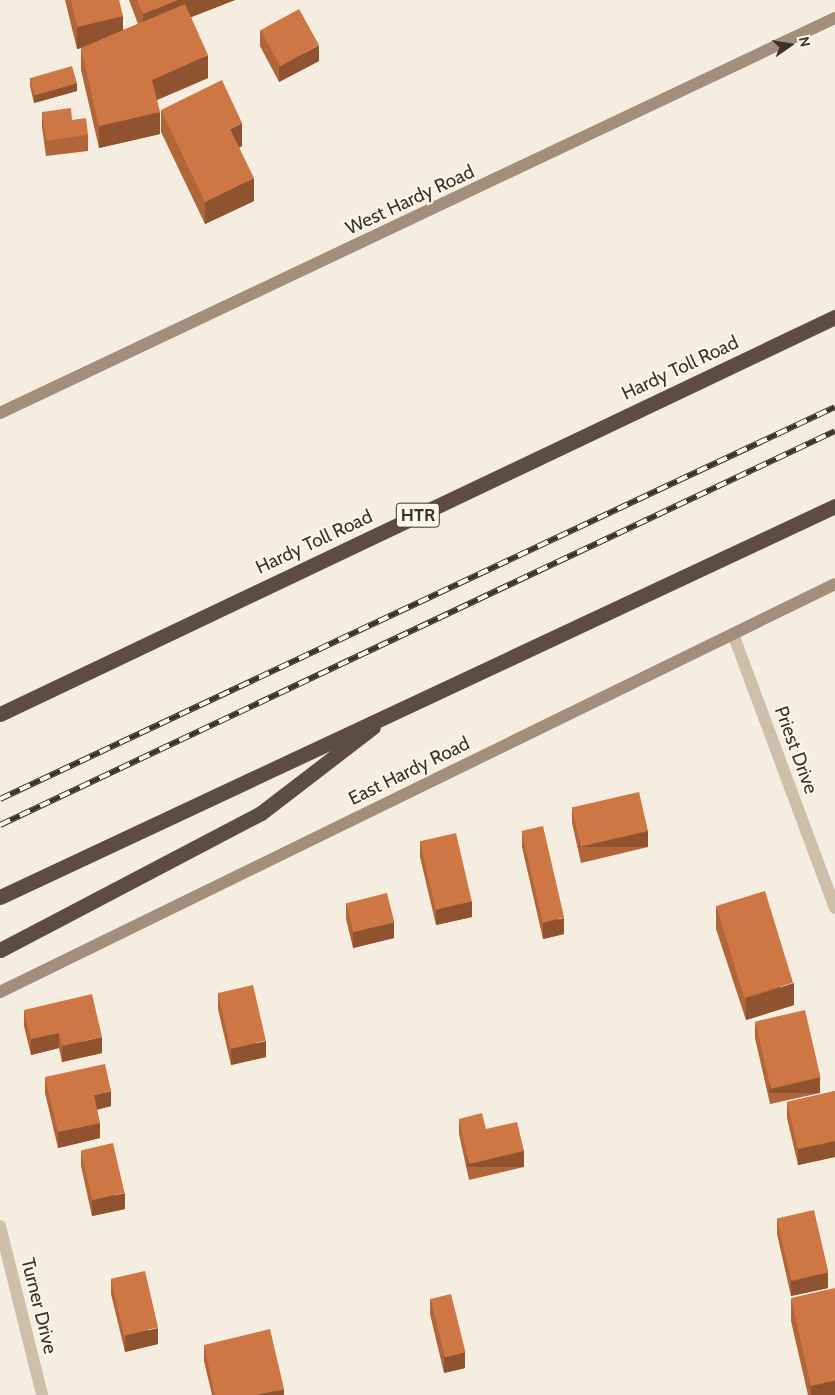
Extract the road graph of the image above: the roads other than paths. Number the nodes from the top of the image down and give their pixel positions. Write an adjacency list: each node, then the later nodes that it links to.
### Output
1 (835, 18): 3 (main road, West Hardy Road)
2 (835, 316): 8 (highway, Hardy Toll Road / HTR)
3 (0, 413)
4 (835, 506): 7 (highway)
5 (835, 584): 6 (main road, East Hardy Road)
6 (733, 634): 10 (street, Priest Drive); 12 (main road, East Hardy Road)
7 (398, 708): 9 (highway); 11 (highway)
8 (0, 714)
9 (0, 897)
10 (835, 908)
11 (0, 950)
12 (0, 992)
13 (0, 1226): 14 (street, Turner Drive)
14 (42, 1395)

